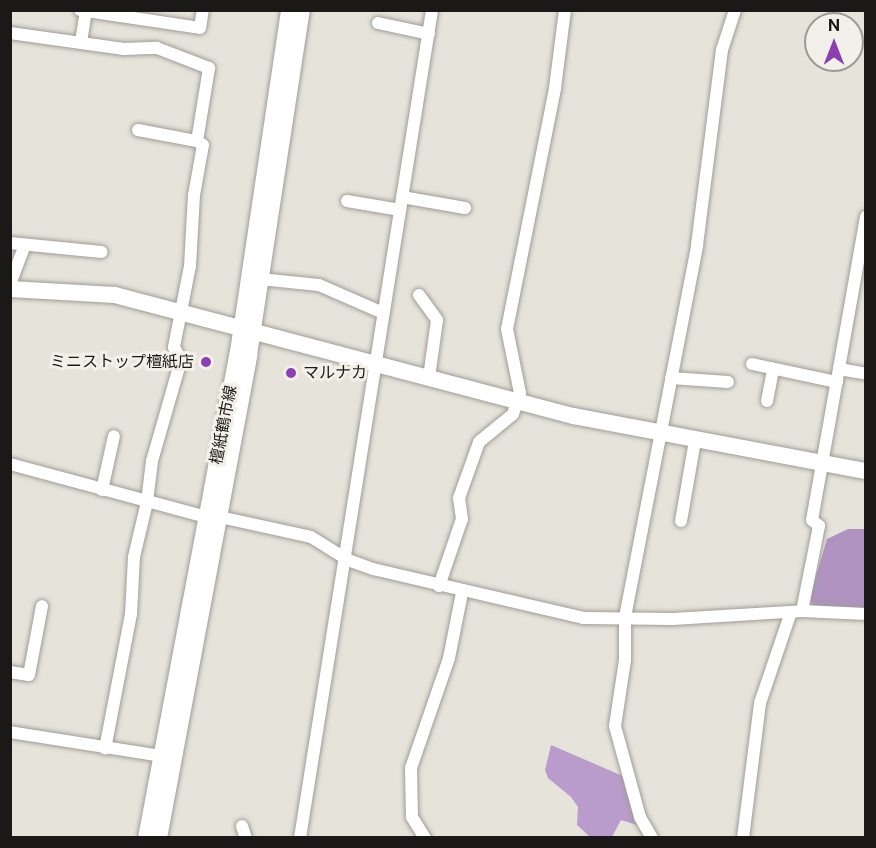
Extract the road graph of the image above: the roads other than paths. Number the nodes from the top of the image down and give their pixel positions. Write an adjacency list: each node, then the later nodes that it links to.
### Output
1 (80, 10): 8 (street)
2 (203, 10): 9 (street)
3 (289, 10): 30 (main road, 檀紙鶴市線)
4 (302, 10): 24 (main road, 檀紙鶴市線)
5 (432, 10): 12 (street)
6 (565, 10): 39 (street)
7 (735, 10): 37 (street)
8 (86, 11): 9 (street); 13 (street)
9 (143, 15)
10 (378, 23): 12 (street)
11 (10, 33): 13 (street)
12 (429, 34): 16 (street)
13 (81, 42): 15 (street)
14 (138, 130): 15 (street)
15 (197, 141): 28 (street)
16 (402, 197): 18 (street); 19 (street)
17 (347, 201): 19 (street)
18 (465, 208)
19 (400, 210): 29 (street)
20 (866, 217): 35 (street)
21 (10, 243): 22 (street)
22 (24, 247): 23 (street); 25 (street)
23 (102, 252)
24 (260, 279): 29 (street); 30 (main road, 檀紙鶴市線)
25 (10, 284)
26 (10, 289): 28 (main road)
27 (419, 295): 36 (street)
28 (181, 312): 30 (main road); 48 (street)
29 (383, 313): 31 (street)
30 (247, 330): 31 (main road); 49 (main road, 檀紙鶴市線)
31 (375, 364): 36 (main road); 51 (street)
32 (752, 364): 33 (street)
33 (773, 369): 35 (street); 40 (street)
34 (866, 374): 35 (street)
35 (838, 376): 45 (street)
36 (429, 378): 39 (main road)
37 (671, 378): 38 (street); 41 (street)
38 (728, 382)
39 (517, 401): 41 (main road); 52 (street)
40 (767, 401)
41 (660, 435): 43 (main road); 57 (street)
42 (114, 436): 47 (street)
43 (695, 441): 45 (main road); 50 (street)
44 (10, 464): 47 (street)
45 (823, 464): 46 (main road); 55 (street)
46 (866, 471)
47 (102, 490): 48 (street)
48 (147, 502): 49 (street); 60 (street)
49 (214, 517): 51 (street); 61 (main road, 檀紙鶴市線); 63 (main road, 檀紙鶴市線)
50 (681, 521)
51 (348, 560): 52 (street); 64 (street)
52 (439, 586): 53 (street)
53 (462, 592): 57 (street); 65 (street)
54 (42, 606): 58 (street)
55 (797, 611): 56 (street); 57 (street); 67 (street)
56 (866, 614)
57 (625, 620): 66 (street)
58 (10, 672)
59 (10, 732): 60 (street)
60 (105, 749): 61 (street)
61 (161, 756): 62 (main road, 檀紙鶴市線)
62 (146, 837)
63 (159, 837)
64 (300, 837)
65 (425, 837)
66 (652, 837)
67 (743, 837)

